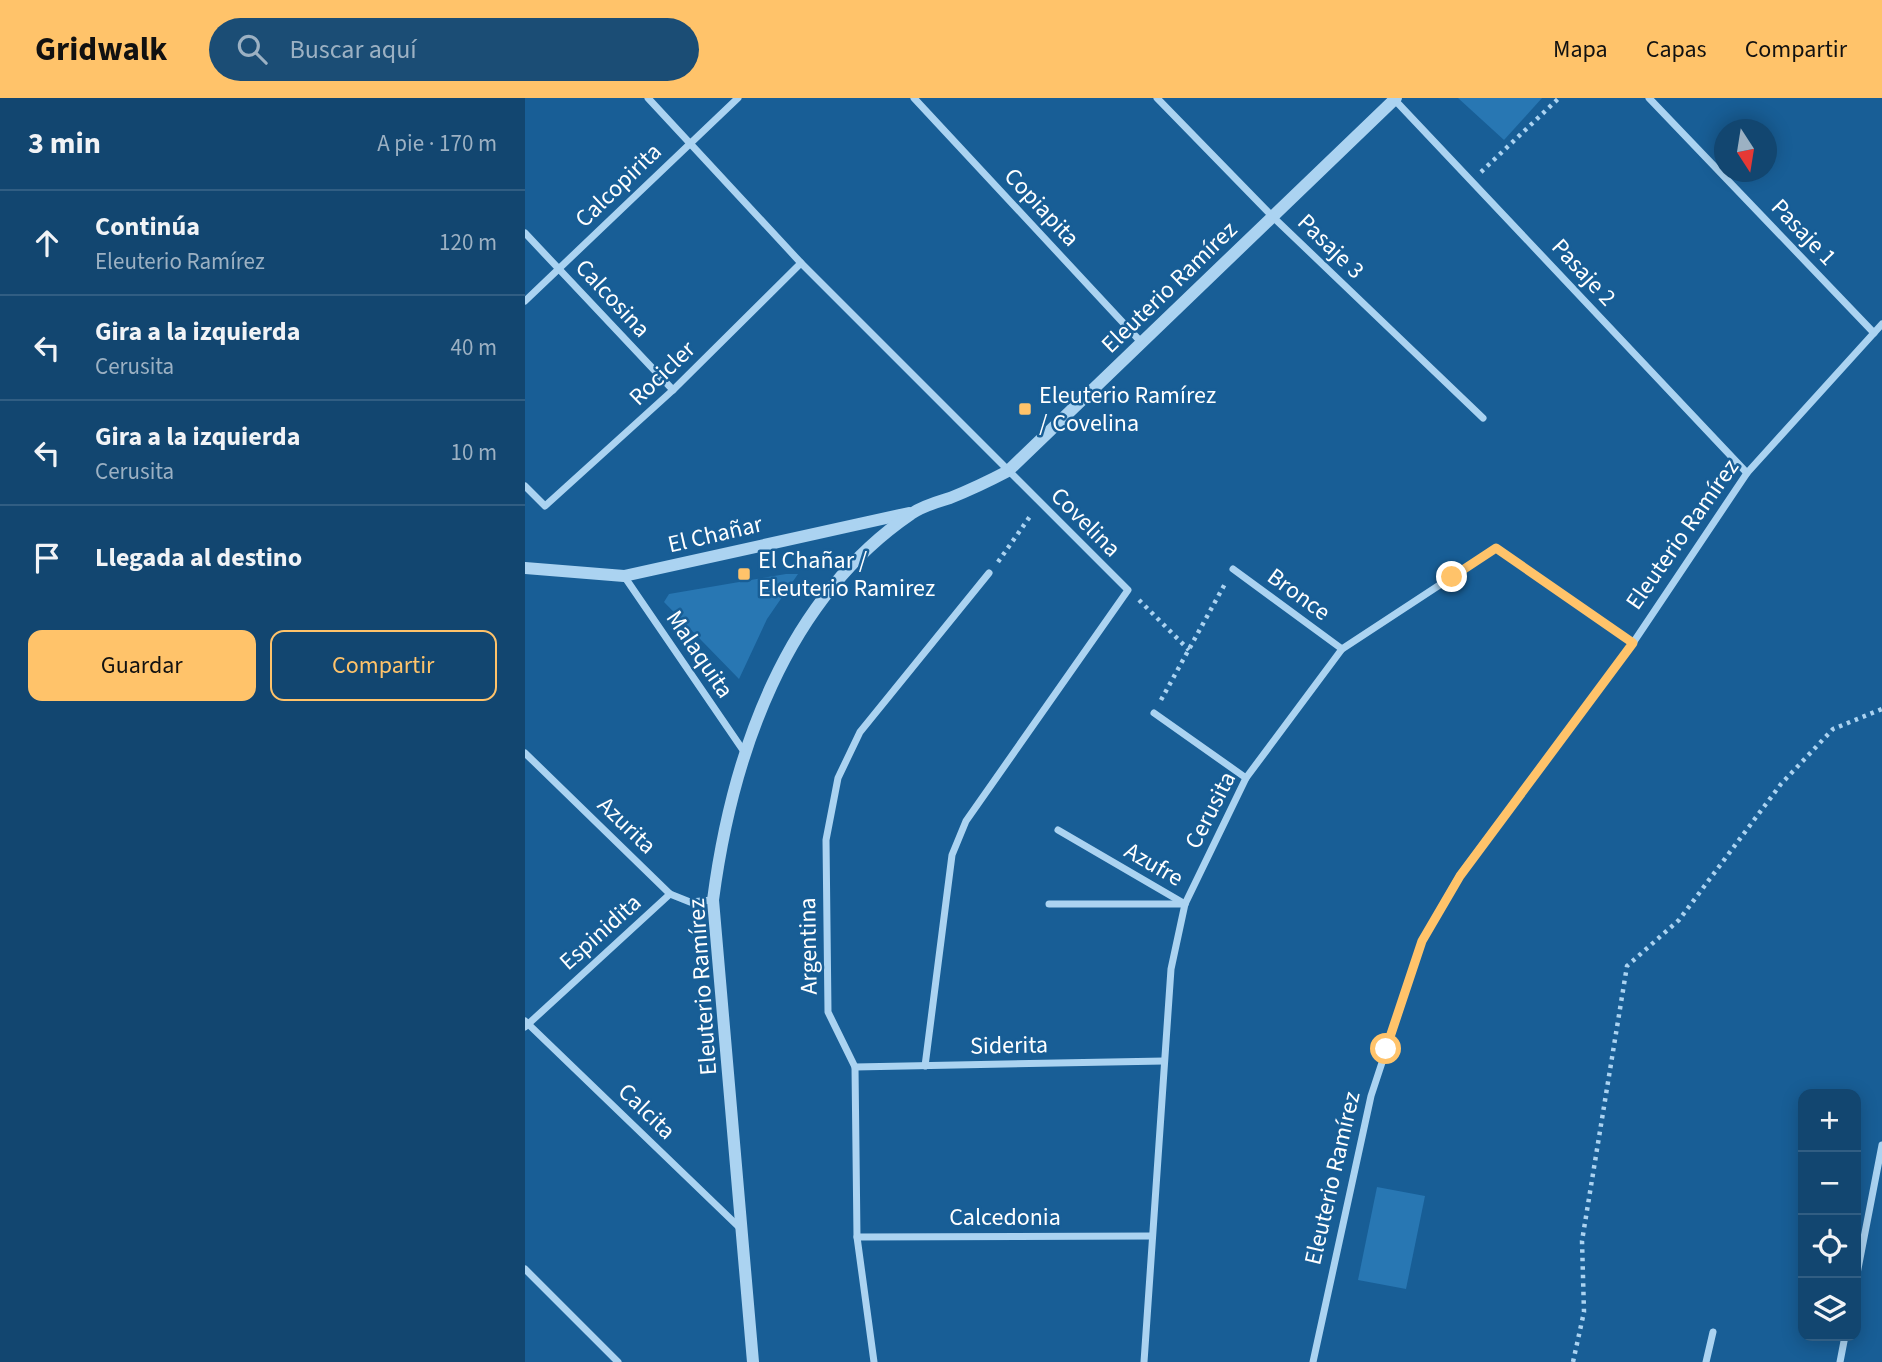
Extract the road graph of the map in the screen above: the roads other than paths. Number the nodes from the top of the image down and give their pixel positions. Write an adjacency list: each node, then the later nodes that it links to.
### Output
1 (648, 98): 7 (street, Covelina)
2 (738, 98): 7 (street, Calcopirita)
3 (914, 98): 15 (street, Copiapita)
4 (1157, 98): 8 (street, Pasaje 3)
5 (1394, 98): 8 (street, Eleuterio Ramírez); 19 (street, Pasaje 2)
6 (1649, 98): 14 (street, Pasaje 1)
7 (690, 143): 10 (street, Covelina); 11 (street, Calcopirita)
8 (1272, 216): 15 (street, Eleuterio Ramírez); 17 (street, Pasaje 3)
9 (525, 233): 11 (street, Calcosina)
10 (801, 263): 16 (street, Rocicler); 18 (street, Covelina)
11 (558, 269): 12 (street, Calcopirita); 16 (street, Calcosina)
12 (525, 301)
13 (1882, 324): 14 (street, Eleuterio Ramírez)
14 (1874, 333): 19 (street, Eleuterio Ramírez)
15 (1141, 342): 18 (street, Eleuterio Ramírez)
16 (673, 390): 20 (street, Rocicler)
17 (1483, 418)
18 (1008, 471): 21 (street, Eleuterio Ramírez); 39 (street, Covelina)
19 (1747, 473): 26 (street, Eleuterio Ramírez)
20 (525, 486)
21 (913, 512): 25 (street, El Chañar); 30 (street, Eleuterio Ramírez)
22 (525, 568): 25 (street, El Chañar)
23 (1233, 569): 27 (street, Bronce)
24 (989, 573): 40 (street, Argentina)
25 (624, 576): 30 (street, Malaquita)
26 (1633, 643): 27 (street, Cerusita); 53 (street, Eleuterio Ramírez)
27 (1342, 649): 31 (street, Cerusita)
28 (1154, 713): 31 (street)
29 (525, 753): 33 (street, Azurita)
30 (745, 753): 34 (street, Eleuterio Ramírez)
31 (1247, 778): 36 (street, Cerusita)
32 (1058, 830): 36 (street, Azufre)
33 (670, 894): 34 (street); 37 (street, Espinidita)
34 (713, 900): 42 (street, Eleuterio Ramírez)
35 (1049, 904): 36 (street, Azufre)
36 (1185, 904): 38 (street, Cerusita)
37 (526, 1024): 42 (street, Calcita)
38 (1164, 1061): 39 (street, Siderita); 43 (street, Cerusita)
39 (925, 1066): 40 (street, Siderita)
40 (855, 1067): 44 (street, Argentina)
41 (1882, 1144): 46 (street)
42 (743, 1230): 50 (street, Eleuterio Ramírez)
43 (1153, 1236): 44 (street, Calcedonia); 52 (street, Cerusita)
44 (857, 1237): 51 (street, Argentina)
45 (525, 1269): 49 (street)
46 (1856, 1278)
47 (1713, 1332): 54 (street)
48 (1844, 1341): 55 (street)
49 (618, 1362)
50 (754, 1362)
51 (874, 1362)
52 (1144, 1362)
53 (1313, 1362)
54 (1706, 1362)
55 (1839, 1362)

